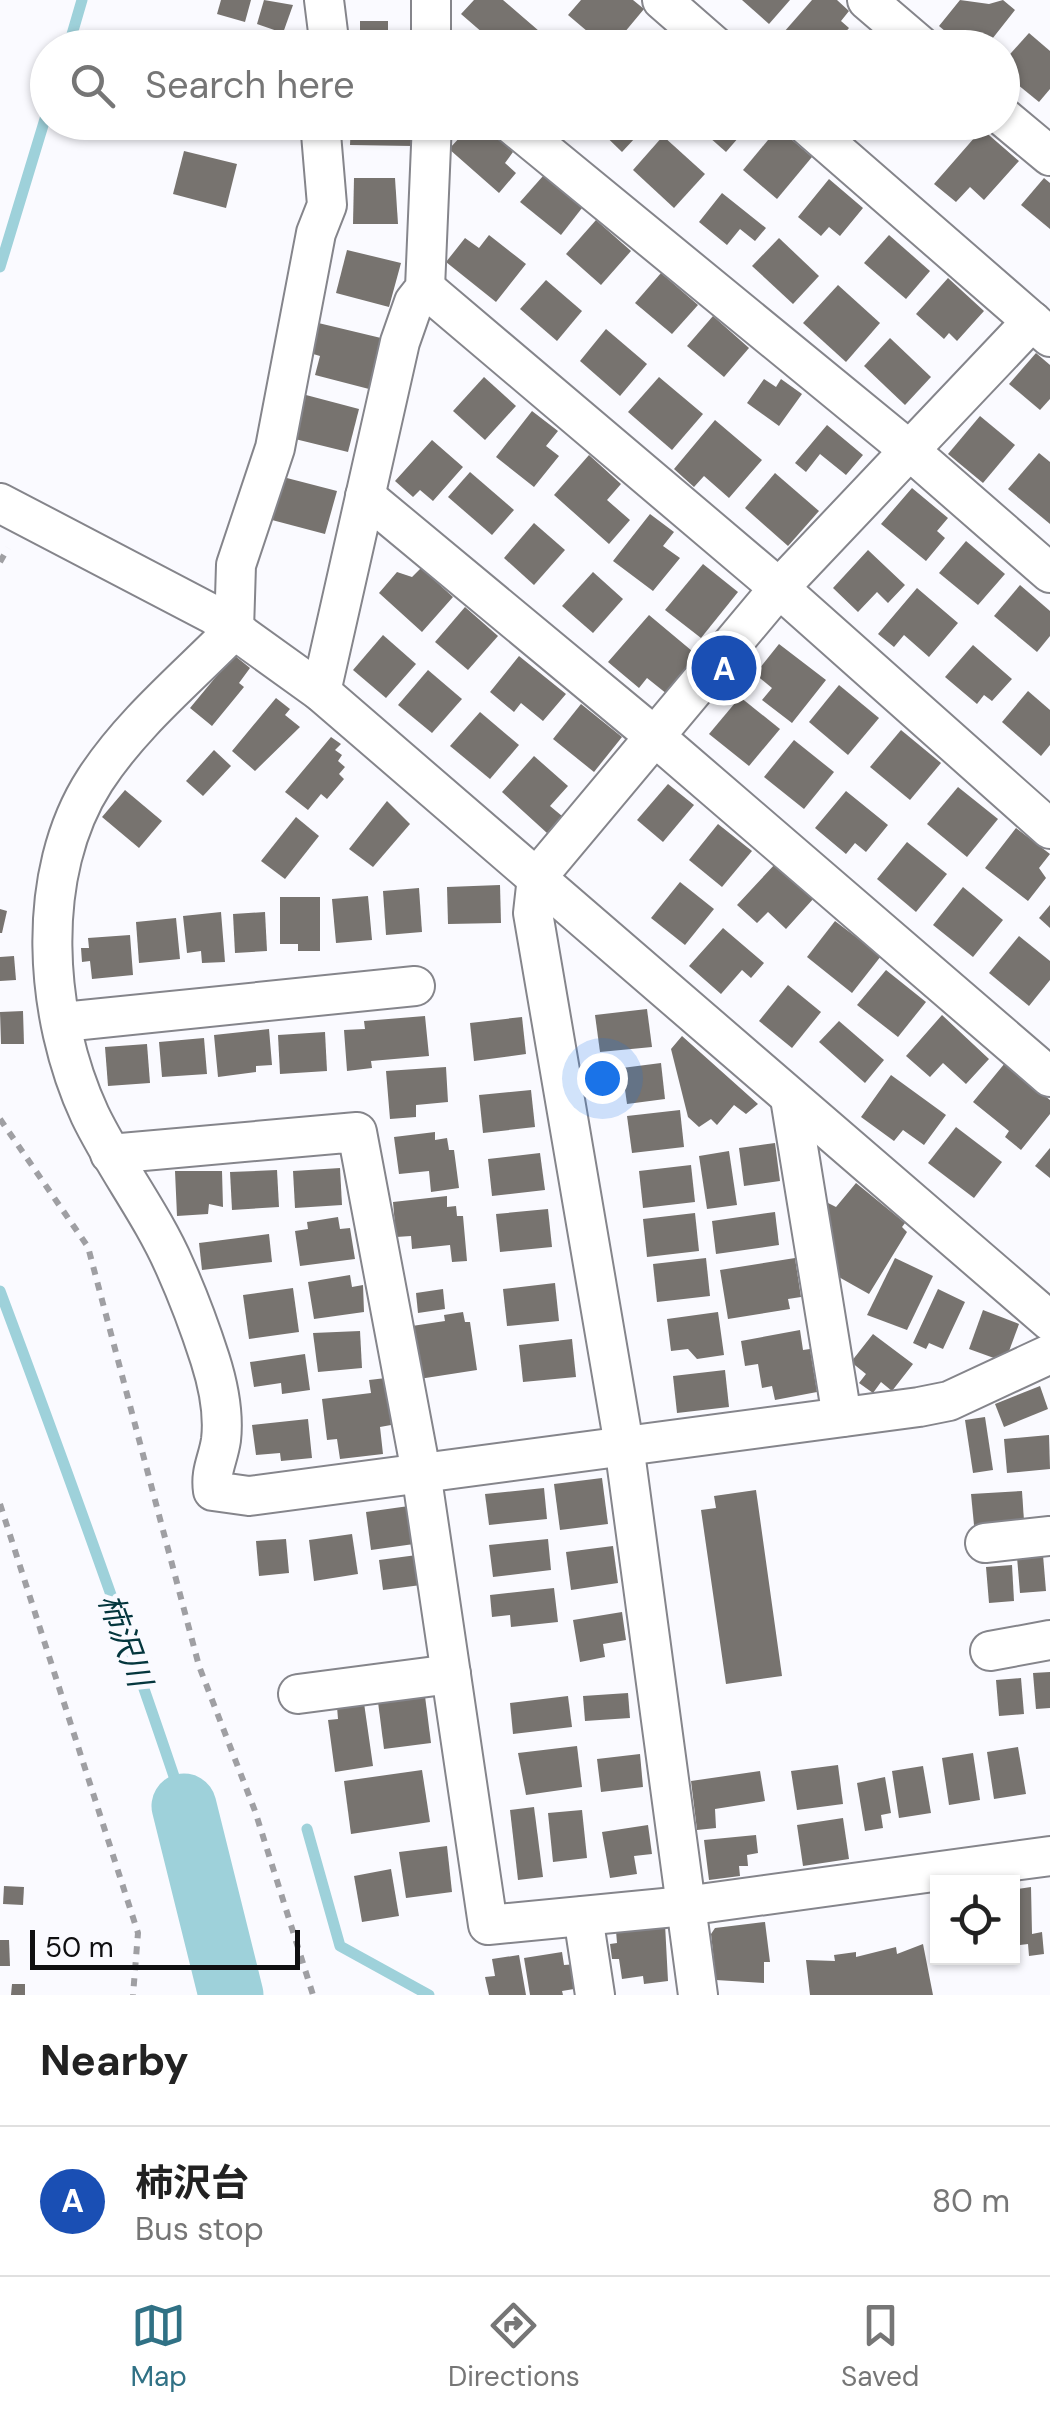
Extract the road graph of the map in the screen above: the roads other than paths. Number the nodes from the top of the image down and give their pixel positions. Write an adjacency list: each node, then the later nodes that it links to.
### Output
1 (324, 0): 6 (street)
2 (431, 0): 7 (street)
3 (867, 0): 5 (street)
4 (673, 4): 8 (street)
5 (914, 25)
6 (328, 30)
7 (431, 30)
8 (699, 30)
9 (1020, 127): 14 (street)
10 (322, 140): 22 (street)
11 (431, 140): 15 (street)
12 (532, 140): 17 (street)
13 (824, 140): 16 (street)
14 (1046, 143)
15 (425, 288): 18 (street); 21 (street)
16 (1041, 329): 17 (street)
17 (909, 450): 20 (street); 21 (street)
18 (365, 496): 23 (street); 24 (street)
19 (0, 503): 22 (street)
20 (1050, 573)
21 (778, 588): 24 (street); 25 (street)
22 (234, 630): 23 (street); 28 (street)
23 (321, 692): 26 (street)
24 (654, 735): 26 (street); 29 (street)
25 (1050, 829)
26 (537, 877): 30 (street); 35 (street)
27 (416, 986): 28 (street)
28 (63, 1022): 31 (street)
29 (1050, 1078)
30 (790, 1098): 32 (street); 34 (street)
31 (110, 1154): 36 (street); 36 (street)
32 (1050, 1321)
33 (1050, 1354): 34 (street)
34 (842, 1417): 35 (street)
35 (624, 1444): 36 (street); 44 (street)
36 (422, 1472): 41 (street)
37 (1050, 1536): 38 (street)
38 (985, 1544)
39 (1050, 1640): 40 (street)
40 (990, 1651)
41 (452, 1674): 42 (street); 45 (street)
42 (298, 1694)
43 (1050, 1856): 44 (street)
44 (685, 1906): 45 (street); 47 (street)
45 (583, 1916): 46 (street)
46 (595, 1995)
47 (698, 1995)

